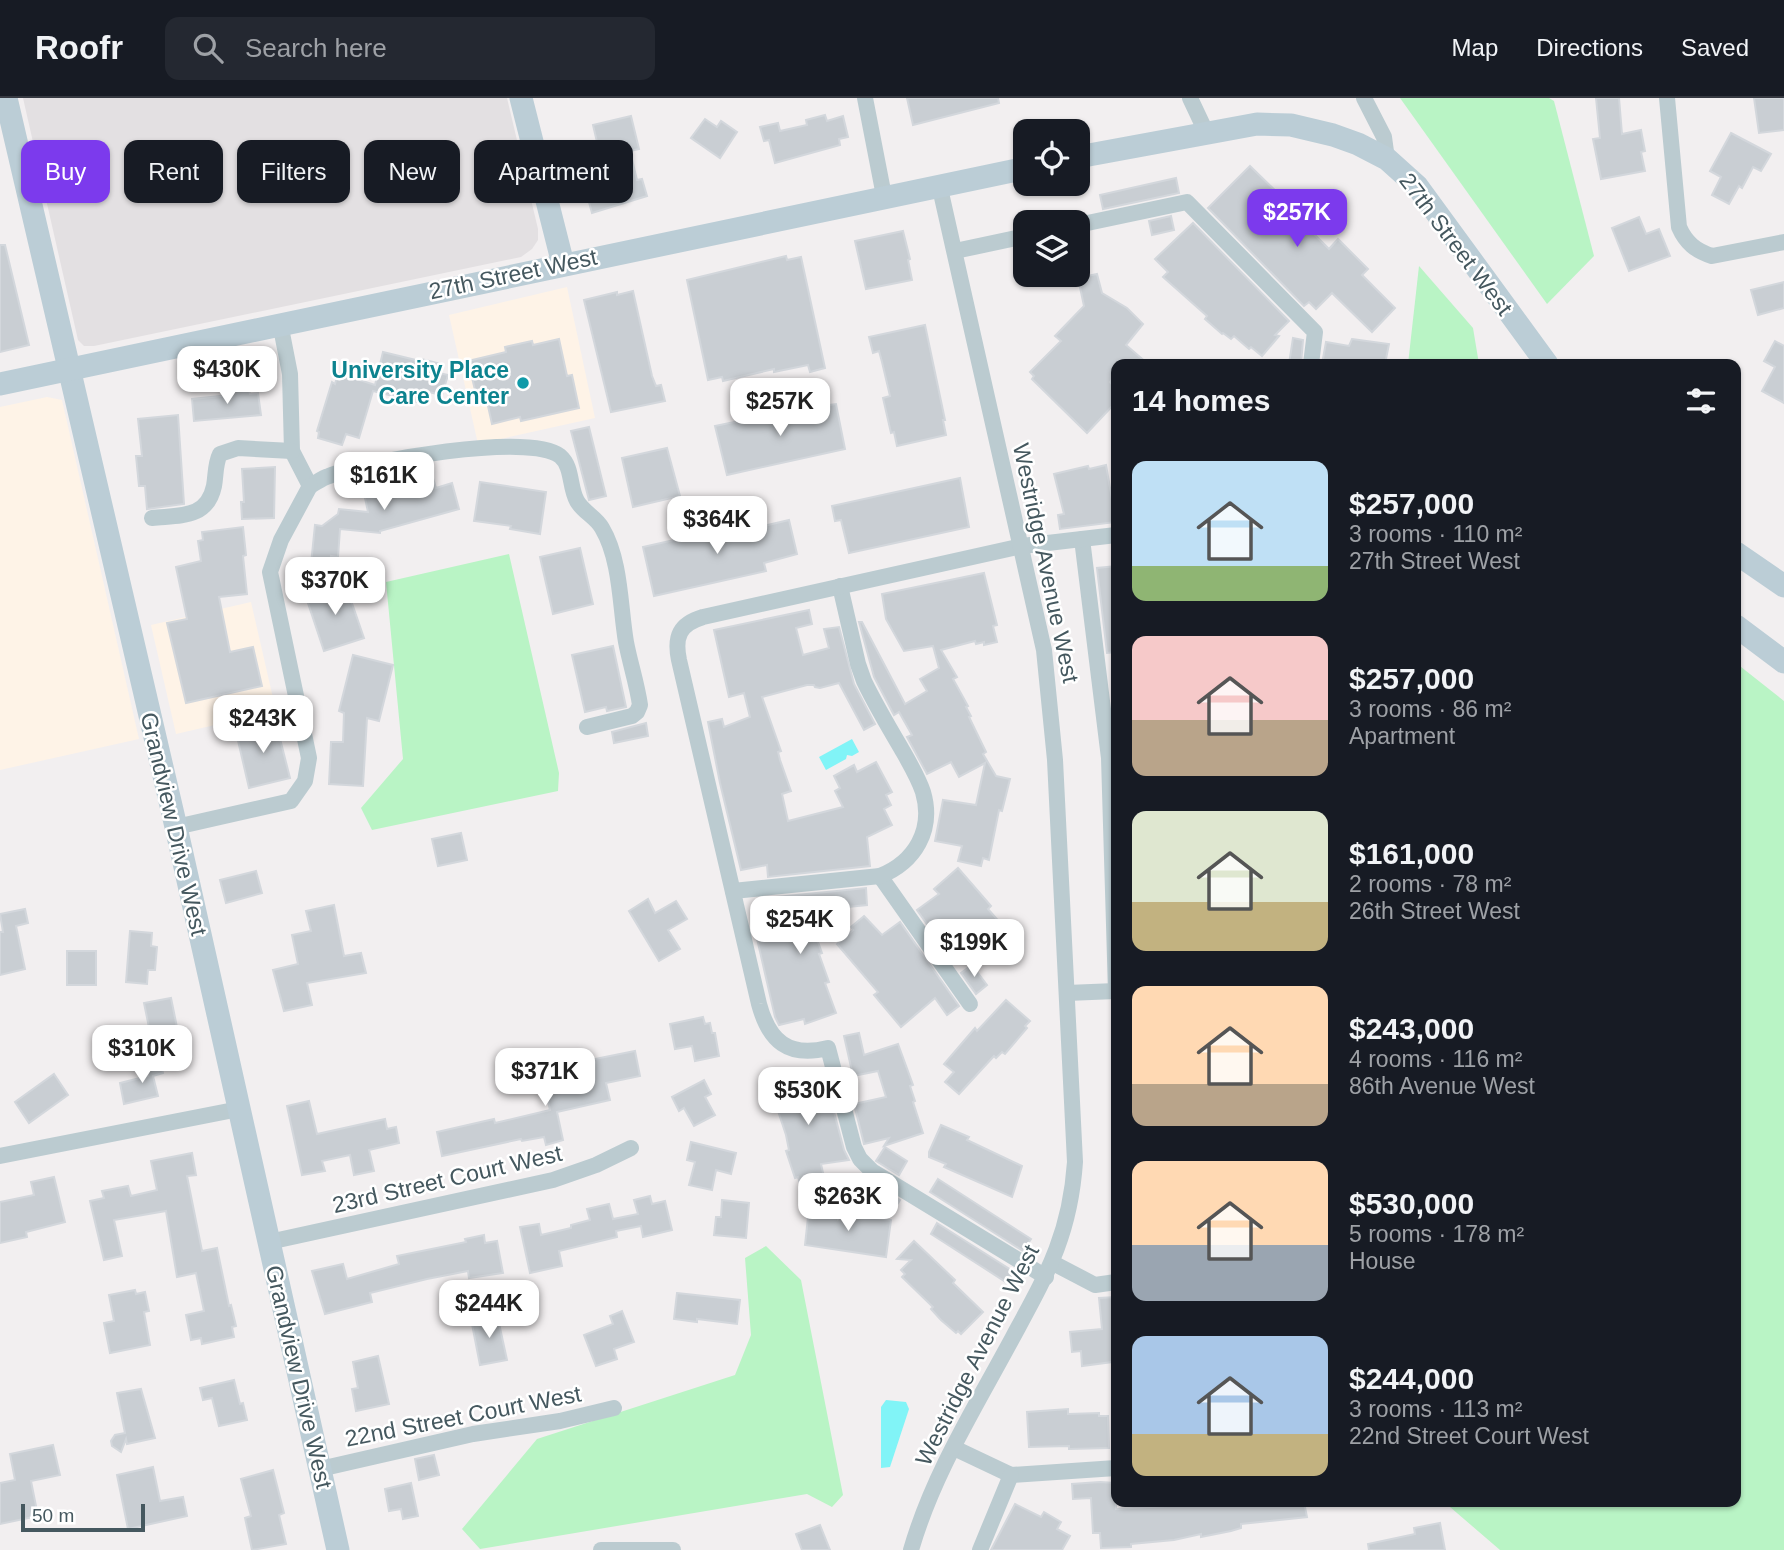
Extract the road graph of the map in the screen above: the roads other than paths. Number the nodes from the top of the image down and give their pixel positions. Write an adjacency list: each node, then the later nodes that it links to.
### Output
1 (6, 98): 21 (street, Grandview Drive West)
2 (522, 98): 17 (street)
3 (865, 98): 12 (street)
4 (1189, 98): 7 (street)
5 (1364, 98): 9 (street)
6 (1667, 98): 15 (street)
7 (1206, 132): 8 (street, 27th Street West); 9 (street, 27th Street West)
8 (1090, 156)
9 (1387, 159): 20 (street, 27th Street West)
10 (1013, 170): 11 (street, 27th Street West)
11 (940, 184): 12 (street, 27th Street West); 16 (street, Westridge Avenue West)
12 (884, 196): 17 (street, 27th Street West)
13 (1090, 222): 19 (street)
14 (1013, 239): 16 (street)
15 (1784, 242)
16 (955, 251): 28 (street, Westridge Avenue West)
17 (563, 264): 18 (street, 27th Street West)
18 (280, 323): 21 (street, 27th Street West); 23 (street)
19 (1312, 359)
20 (1536, 359)
21 (68, 369): 22 (street, 27th Street West); 36 (street, Grandview Drive West)
22 (0, 384)
23 (292, 451): 24 (street); 25 (street)
24 (310, 486): 34 (street); 36 (street)
25 (152, 518)
26 (1111, 536): 27 (street)
27 (1082, 539): 28 (street); 35 (street)
28 (1022, 545): 30 (street); 40 (street, Westridge Avenue West)
29 (1741, 557): 31 (street)
30 (840, 586): 37 (street); 38 (street)
31 (1784, 586)
32 (1741, 630): 33 (street)
33 (1784, 663)
34 (587, 727)
35 (1111, 744)
36 (176, 827): 42 (street, Grandview Drive West)
37 (880, 876): 38 (street); 41 (street)
38 (733, 891): 46 (street)
39 (1111, 991): 40 (street)
40 (1068, 993): 46 (street, Westridge Avenue West)
41 (970, 1004)
42 (239, 1109): 44 (street); 45 (street, Grandview Drive West)
43 (631, 1148): 45 (street, 23rd Street Court West)
44 (0, 1156)
45 (269, 1242): 51 (street, Grandview Drive West)
46 (1049, 1270): 47 (street); 49 (street, Westridge Avenue West)
47 (1111, 1283)
48 (614, 1408): 51 (street, 22nd Street Court West)
49 (954, 1448): 52 (street); 56 (street, Westridge Avenue West)
50 (1111, 1468): 52 (street)
51 (320, 1469): 53 (street, Grandview Drive West)
52 (1012, 1475): 57 (street)
53 (338, 1550)
54 (601, 1550): 55 (street)
55 (673, 1550)
56 (911, 1550)
57 (980, 1550)

